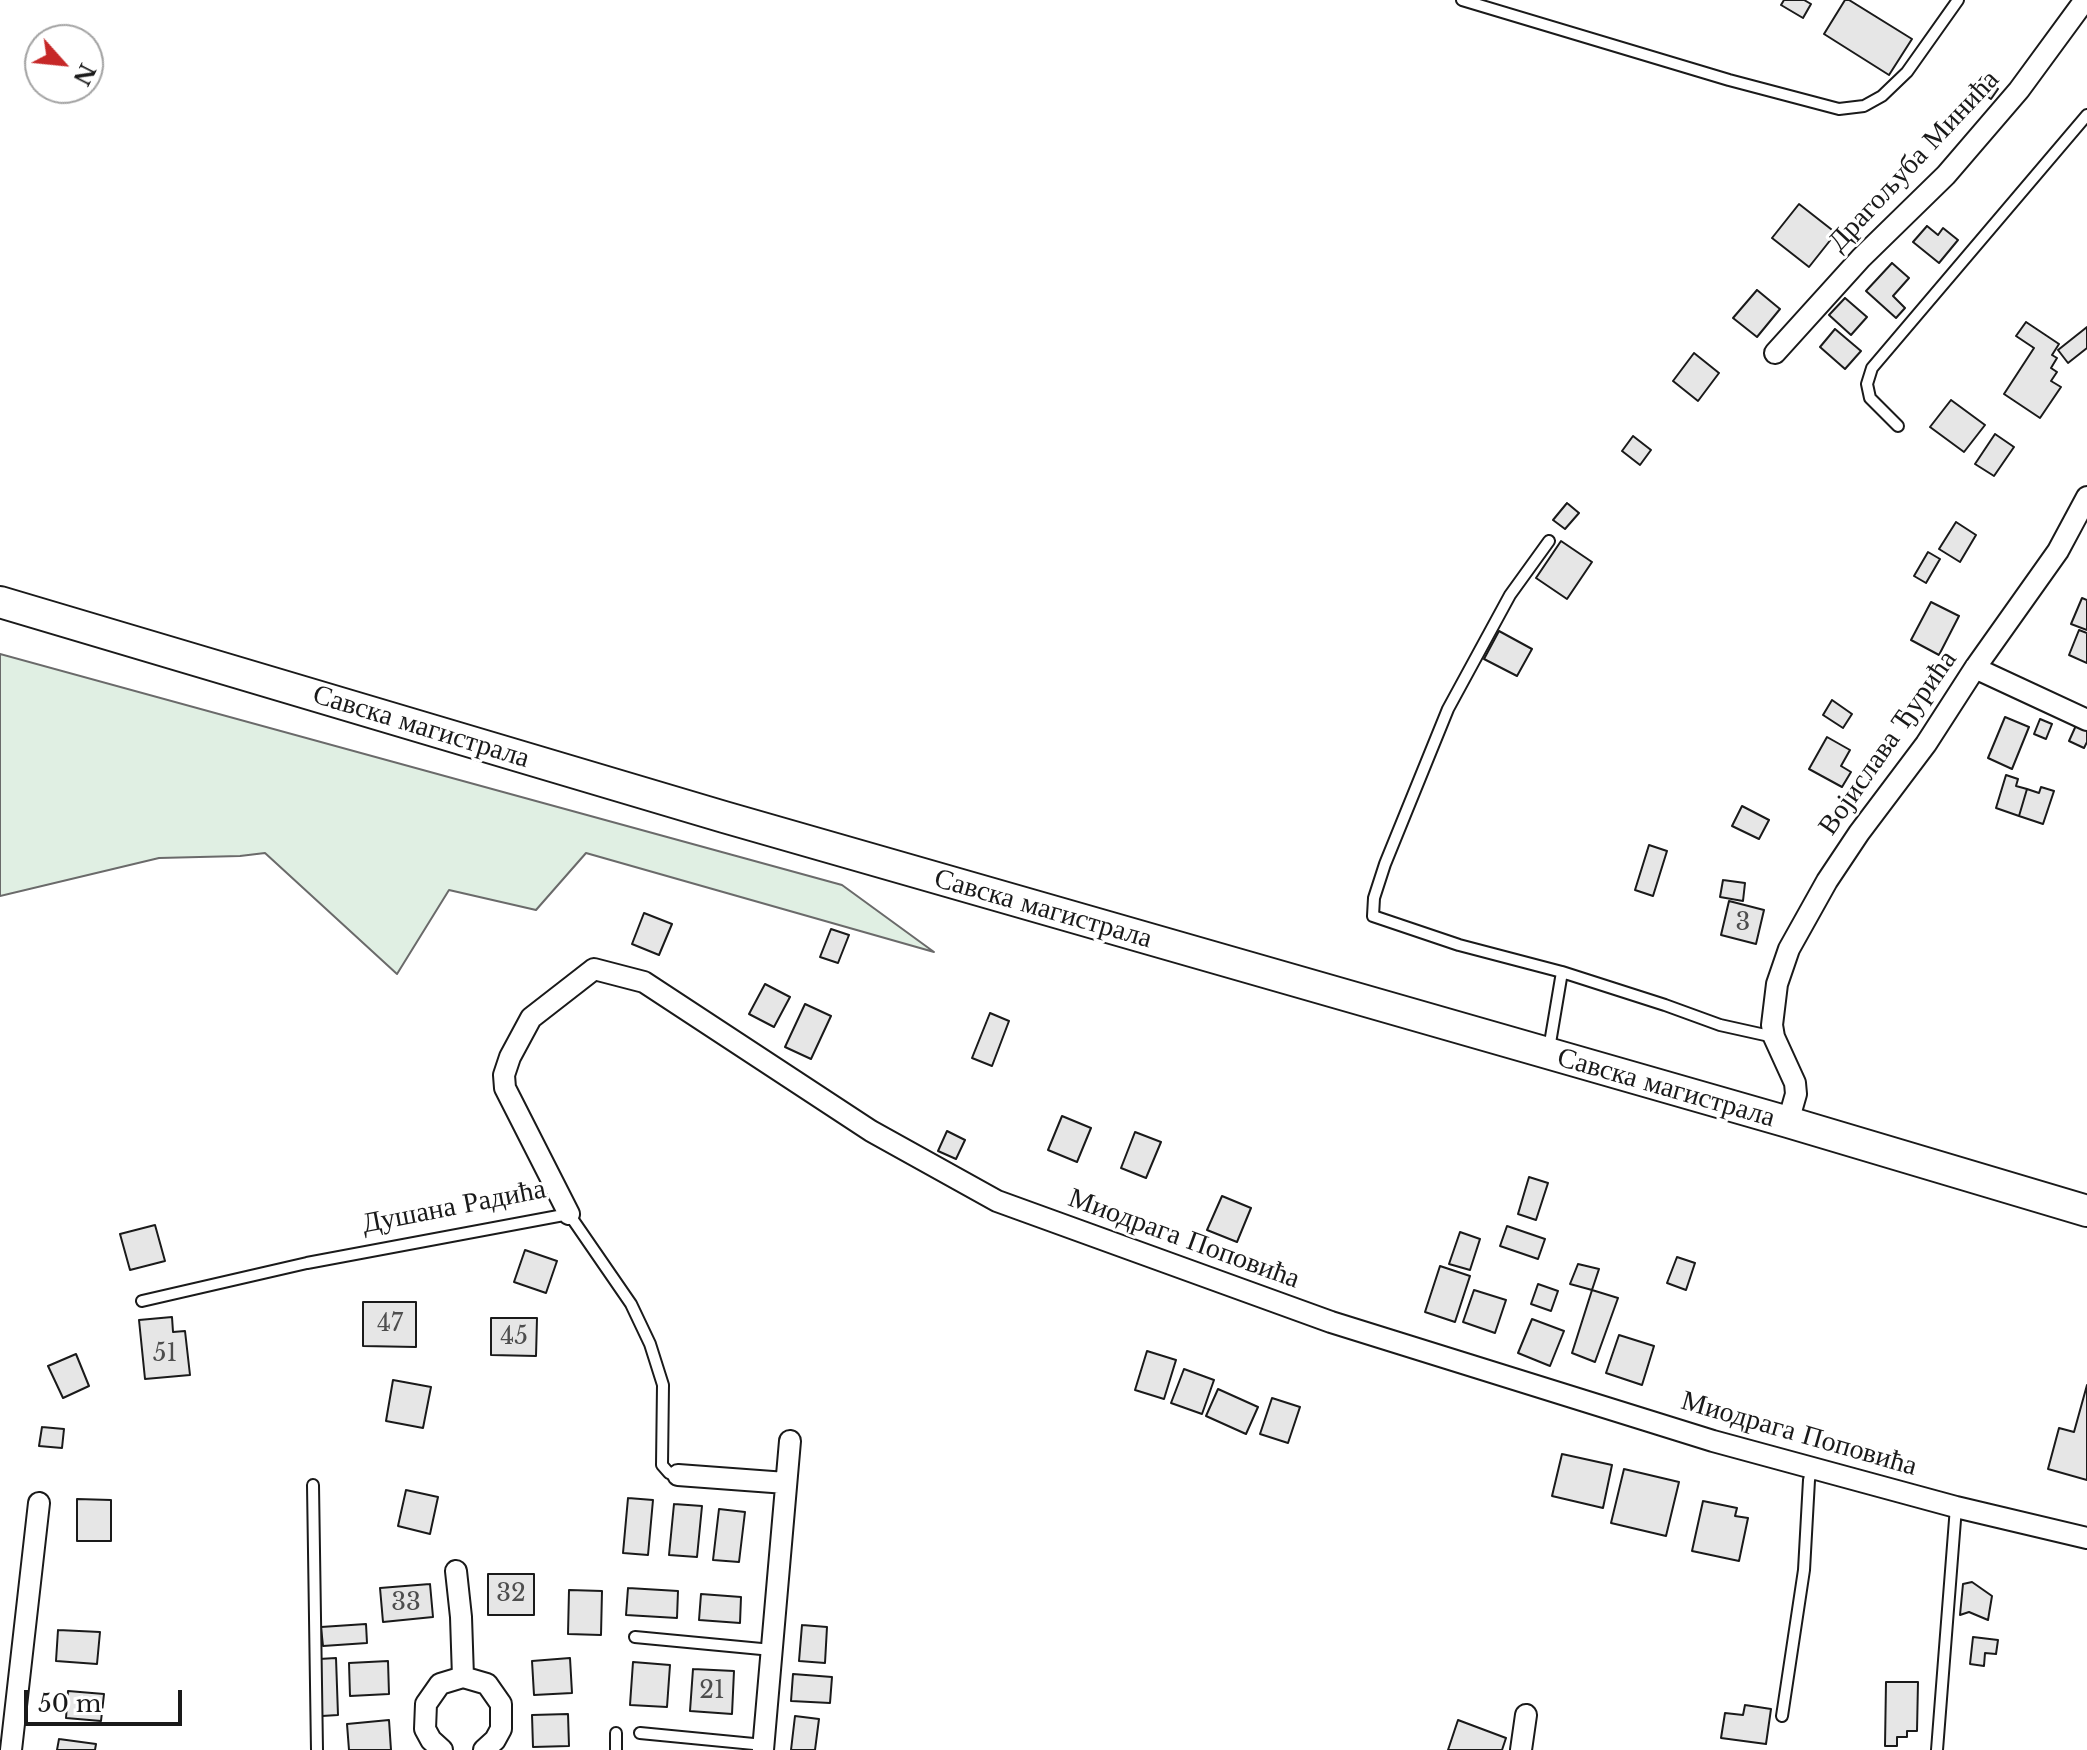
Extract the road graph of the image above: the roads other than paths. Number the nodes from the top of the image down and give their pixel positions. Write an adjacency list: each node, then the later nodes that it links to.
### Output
1 (1462, 0): 2 (lane)
2 (1958, 0)
3 (2085, 0): 5 (street, Драгољуба Минића)
4 (2087, 115): 6 (lane)
5 (1775, 353)
6 (1898, 426)
7 (2087, 497): 8 (street, Војислава Ђурића)
8 (2079, 535): 11 (street, Војислава Ђурића)
9 (1549, 541): 13 (lane)
10 (0, 602): 15 (main road, Савска магистрала)
11 (1975, 668): 12 (street); 14 (street, Војислава Ђурића)
12 (2087, 720)
13 (1562, 972): 14 (lane); 15 (lane)
14 (1774, 1037): 16 (street, Војислава Ђурића)
15 (1548, 1054): 16 (main road, Савска магистрала)
16 (1788, 1122): 17 (main road, Савска магистрала)
17 (2087, 1211)
18 (569, 1214): 19 (lane, Душана Радића); 21 (street, Миодрага Поповића); 22 (lane, Душана Радића)
19 (142, 1301)
20 (790, 1441): 23 (street)
21 (1812, 1469): 26 (street, Миодрага Поповића); 33 (lane)
22 (678, 1475): 23 (street, Душана Радића)
23 (786, 1483): 30 (street)
24 (313, 1485): 38 (lane)
25 (39, 1503): 37 (street)
26 (1956, 1507): 27 (street, Миодрага Поповића); 43 (lane)
27 (2087, 1538)
28 (456, 1571): 31 (street)
29 (635, 1637): 30 (lane)
30 (772, 1650): 36 (street)
31 (463, 1677): 39 (street); 40 (street)
32 (1526, 1715): 42 (street)
33 (1782, 1716)
34 (616, 1733): 41 (lane)
35 (640, 1733): 36 (lane)
36 (763, 1747)
37 (11, 1750)
38 (317, 1750)
39 (442, 1750)
40 (484, 1750)
41 (616, 1750)
42 (1521, 1750)
43 (1937, 1750)

